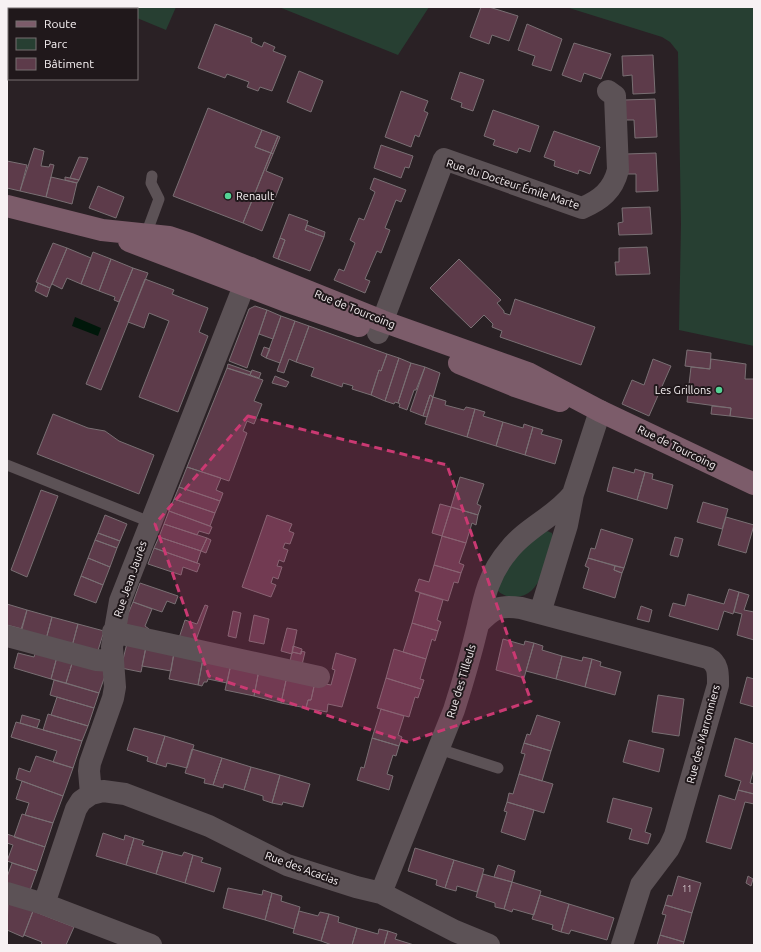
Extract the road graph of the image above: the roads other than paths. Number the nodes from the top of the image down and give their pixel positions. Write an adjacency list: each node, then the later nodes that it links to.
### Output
1 (608, 91): 6 (street, Rue du Docteur Émile Marte)
2 (152, 176): 4 (lane)
3 (7, 206): 4 (main road, Rue de Tourcoing)
4 (143, 240): 5 (main road, Rue de Tourcoing)
5 (248, 276): 6 (main road, Rue de Tourcoing); 11 (street, Rue Jean Jaurès)
6 (380, 327): 7 (main road, Rue de Tourcoing)
7 (600, 411): 9 (main road, Rue de Tourcoing); 10 (street, Rue des Tilleuls)
8 (7, 465): 11 (lane)
9 (754, 484)
10 (573, 494): 12 (street, Rue des Tilleuls); 13 (street, Rue des Tilleuls)
11 (150, 522): 14 (street, Rue Jean Jaurès)
12 (540, 613): 13 (street, Rue des Marronniers); 26 (street, Rue des Marronniers)
13 (478, 624): 18 (street, Rue des Tilleuls)
14 (113, 632): 16 (street, Rue Jean Jaurès); 17 (street)
15 (7, 636): 16 (street)
16 (113, 661): 20 (street, Rue Jean Jaurès)
17 (319, 677)
18 (439, 749): 19 (lane); 22 (street, Rue des Tilleuls)
19 (498, 768)
20 (91, 794): 22 (street, Rue des Acacias); 23 (street)
21 (7, 893): 23 (street)
22 (381, 893): 25 (street, Rue des Acacias)
23 (44, 904): 24 (street)
24 (151, 945)
25 (490, 945)
26 (622, 945)

